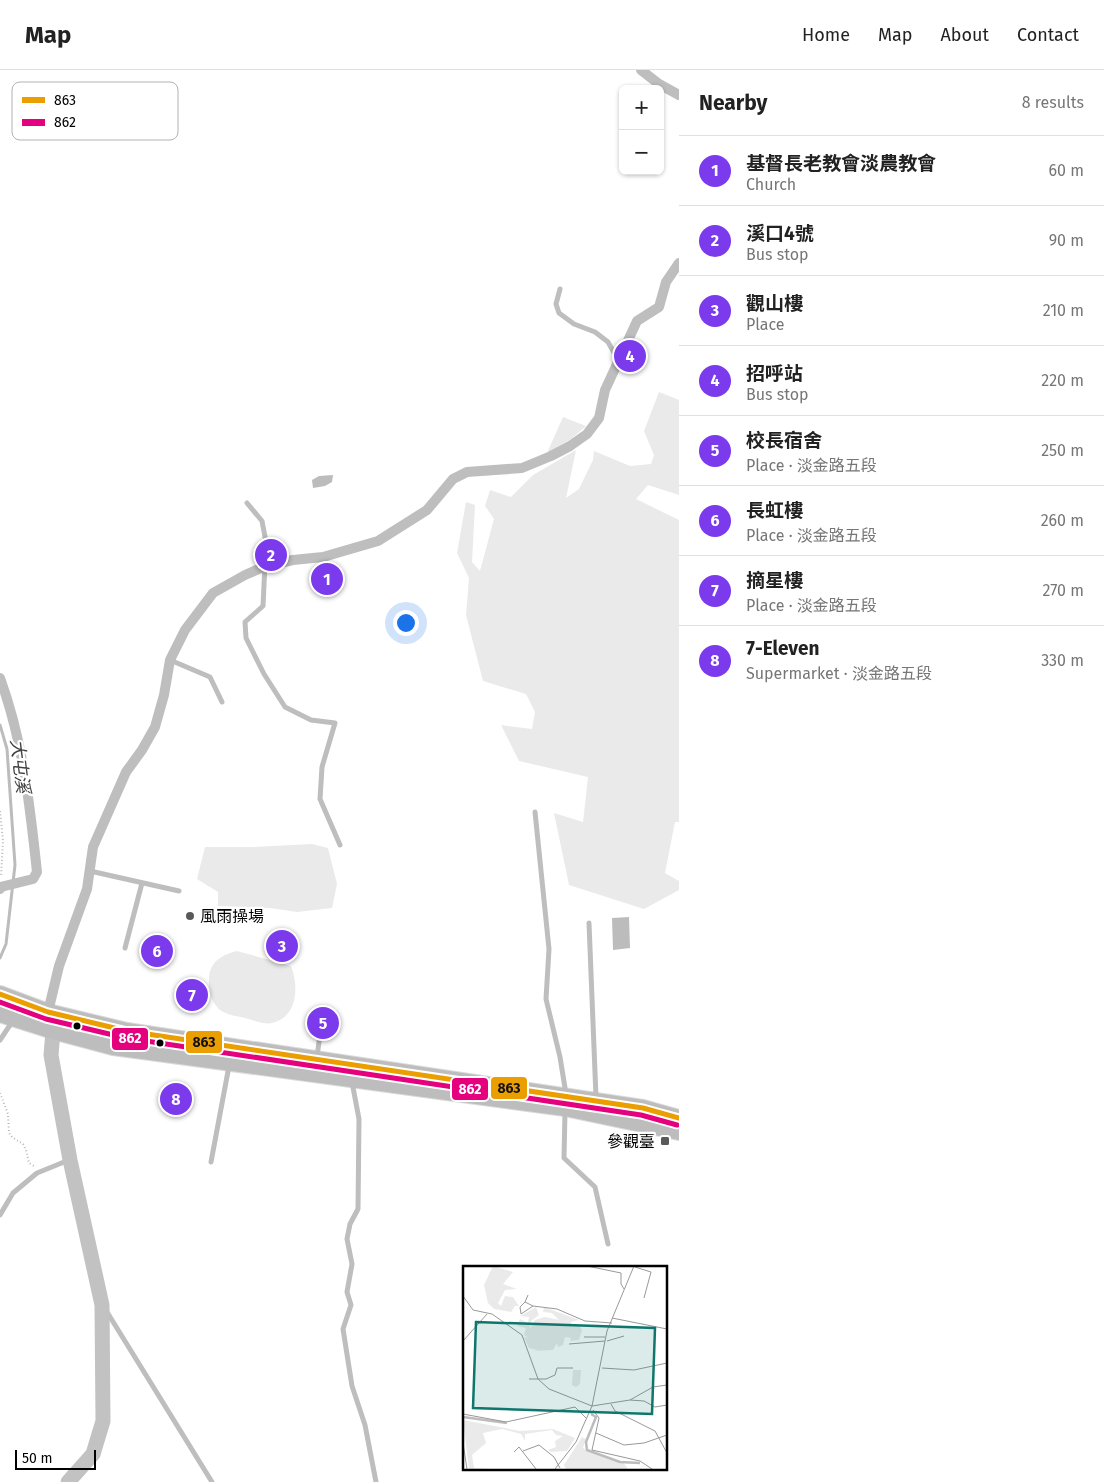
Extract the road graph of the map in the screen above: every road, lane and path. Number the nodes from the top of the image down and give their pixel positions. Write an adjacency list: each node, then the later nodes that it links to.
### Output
1 (641, 70): 2 (street)
2 (679, 94)
3 (679, 263): 5 (street)
4 (560, 290): 5 (lane)
5 (618, 360): 7 (street)
6 (247, 503): 7 (lane)
7 (266, 566): 8 (street); 13 (lane)
8 (170, 660): 10 (lane); 14 (street)
9 (0, 678): 16 (street)
10 (222, 702)
11 (0, 811): 16 (path)
12 (536, 812): 32 (lane)
13 (340, 845)
14 (89, 871): 15 (lane); 21 (street)
15 (142, 883): 17 (lane); 19 (lane)
16 (2, 887)
17 (179, 891)
18 (589, 923): 31 (lane)
19 (125, 948)
20 (7, 997): 21 (main road)
21 (48, 1012): 23 (street); 26 (main road)
22 (7, 1017): 23 (main road); 25 (lane)
23 (53, 1031): 26 (main road); 35 (street)
24 (320, 1034): 27 (lane)
25 (0, 1040)
26 (203, 1052): 27 (main road); 28 (main road)
27 (317, 1060): 32 (main road)
28 (230, 1063): 29 (main road); 36 (lane)
29 (352, 1079): 32 (main road); 43 (lane)
30 (0, 1093): 37 (path)
31 (596, 1101): 32 (main road); 33 (main road)
32 (566, 1102): 34 (main road); 39 (lane)
33 (679, 1118)
34 (679, 1132)
35 (70, 1160): 37 (lane); 40 (street)
36 (211, 1162)
37 (37, 1173): 38 (lane)
38 (0, 1215)
39 (608, 1244)
40 (102, 1306): 41 (street); 42 (lane)
41 (68, 1482)
42 (212, 1482)
43 (376, 1482)

